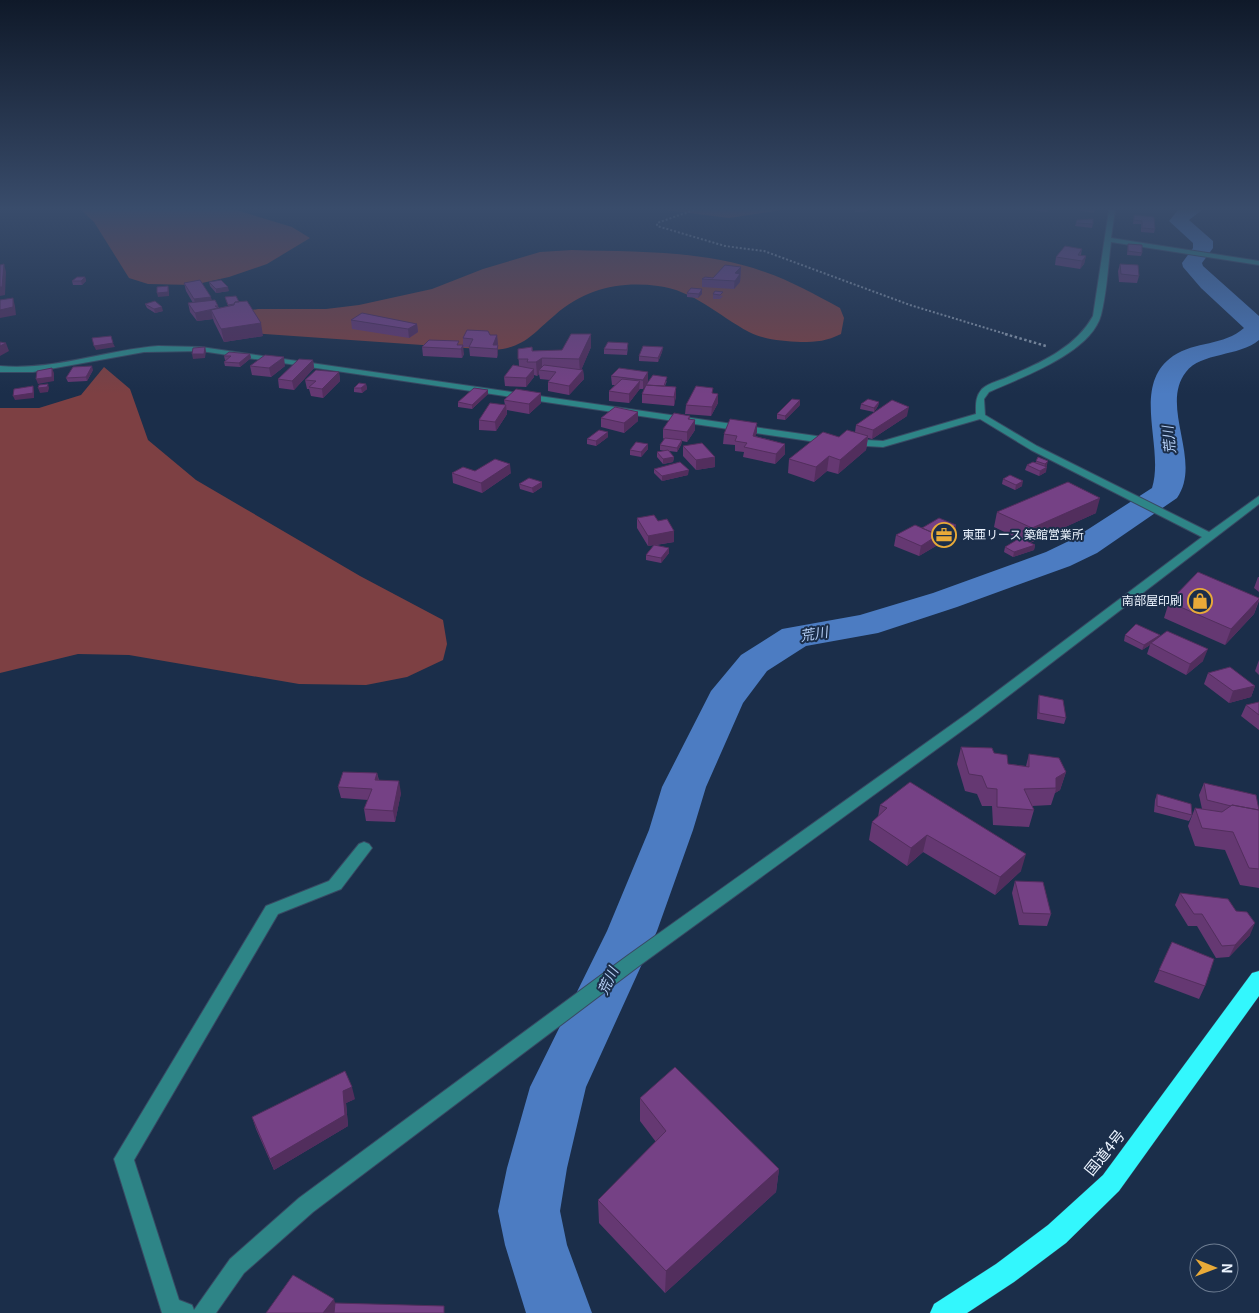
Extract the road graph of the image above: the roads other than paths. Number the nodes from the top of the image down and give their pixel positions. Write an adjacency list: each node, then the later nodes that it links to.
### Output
1 (1102, 271): 3 (street)
2 (0, 370): 3 (street)
3 (981, 416): 5 (street)
4 (1259, 499): 5 (street)
5 (1209, 536): 9 (street)
6 (364, 848): 8 (street)
7 (1259, 979): 10 (highway, 国道4号)
8 (184, 1313)
9 (203, 1313)
10 (943, 1313)

